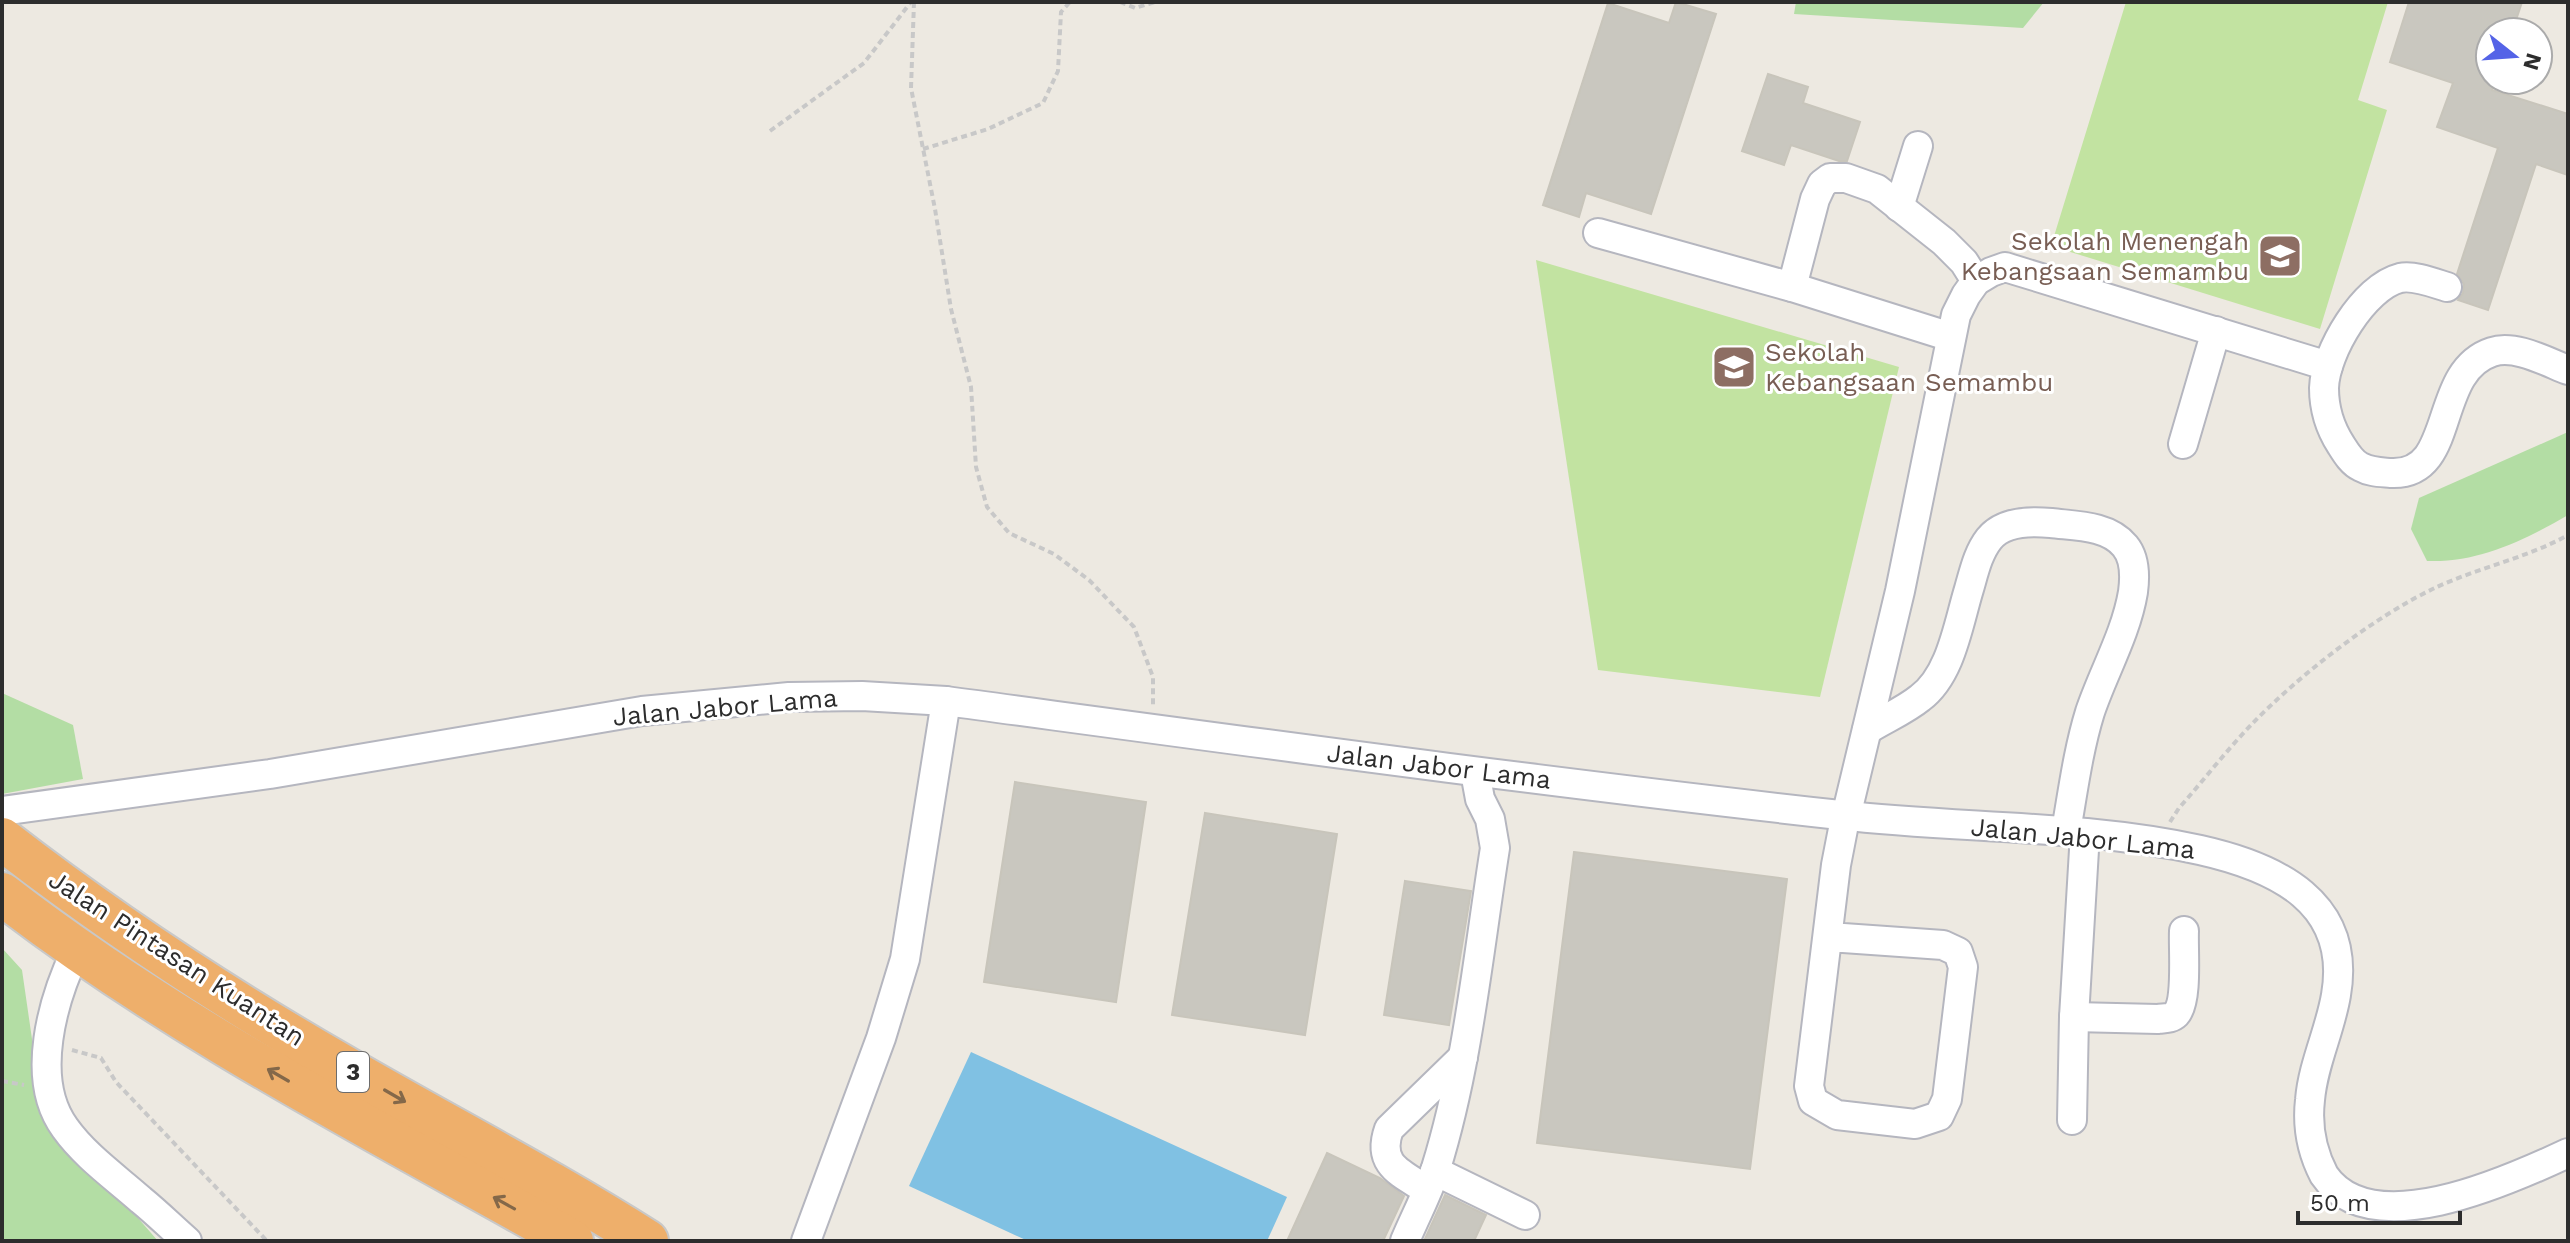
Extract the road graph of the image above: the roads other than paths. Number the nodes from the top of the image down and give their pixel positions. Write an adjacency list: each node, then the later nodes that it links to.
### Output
1 (1918, 146): 2 (street)
2 (1899, 207): 4 (street); 5 (street)
3 (1598, 233): 5 (street)
4 (1976, 281): 7 (street); 8 (street)
5 (1792, 287): 8 (street)
6 (2447, 287): 9 (street)
7 (2216, 331): 9 (street); 11 (street)
8 (1951, 337): 13 (street)
9 (2328, 366): 10 (street)
10 (2568, 370)
11 (2183, 444)
12 (946, 701): 14 (street, Jalan Jabor Lama); 15 (street, Jalan Jabor Lama); 29 (street)
13 (1867, 730): 16 (street); 17 (street)
14 (1475, 772): 16 (street, Jalan Jabor Lama); 24 (street)
15 (2, 811)
16 (1847, 816): 17 (street, Jalan Jabor Lama); 21 (street)
17 (2076, 832): 23 (street); 26 (street, Jalan Jabor Lama)
18 (2, 839): 32 (highway, Jalan Pintasan Kuantan / 3, one-way to 32)
19 (2, 894): 22 (highway, Jalan Pintasan Kuantan / 3)
20 (2184, 931): 23 (street)
21 (1829, 937): 21 (street)
22 (60, 939): 30 (street); 31 (highway, Jalan Pintasan Kuantan / 3, one-way to 22)
23 (2074, 1017): 25 (street)
24 (1463, 1057): 27 (street); 27 (street)
25 (2072, 1120)
26 (2568, 1153)
27 (1431, 1181): 28 (street); 33 (street)
28 (1525, 1215)
29 (803, 1239)
30 (187, 1241)
31 (572, 1241)
32 (647, 1241)
33 (1405, 1241)

